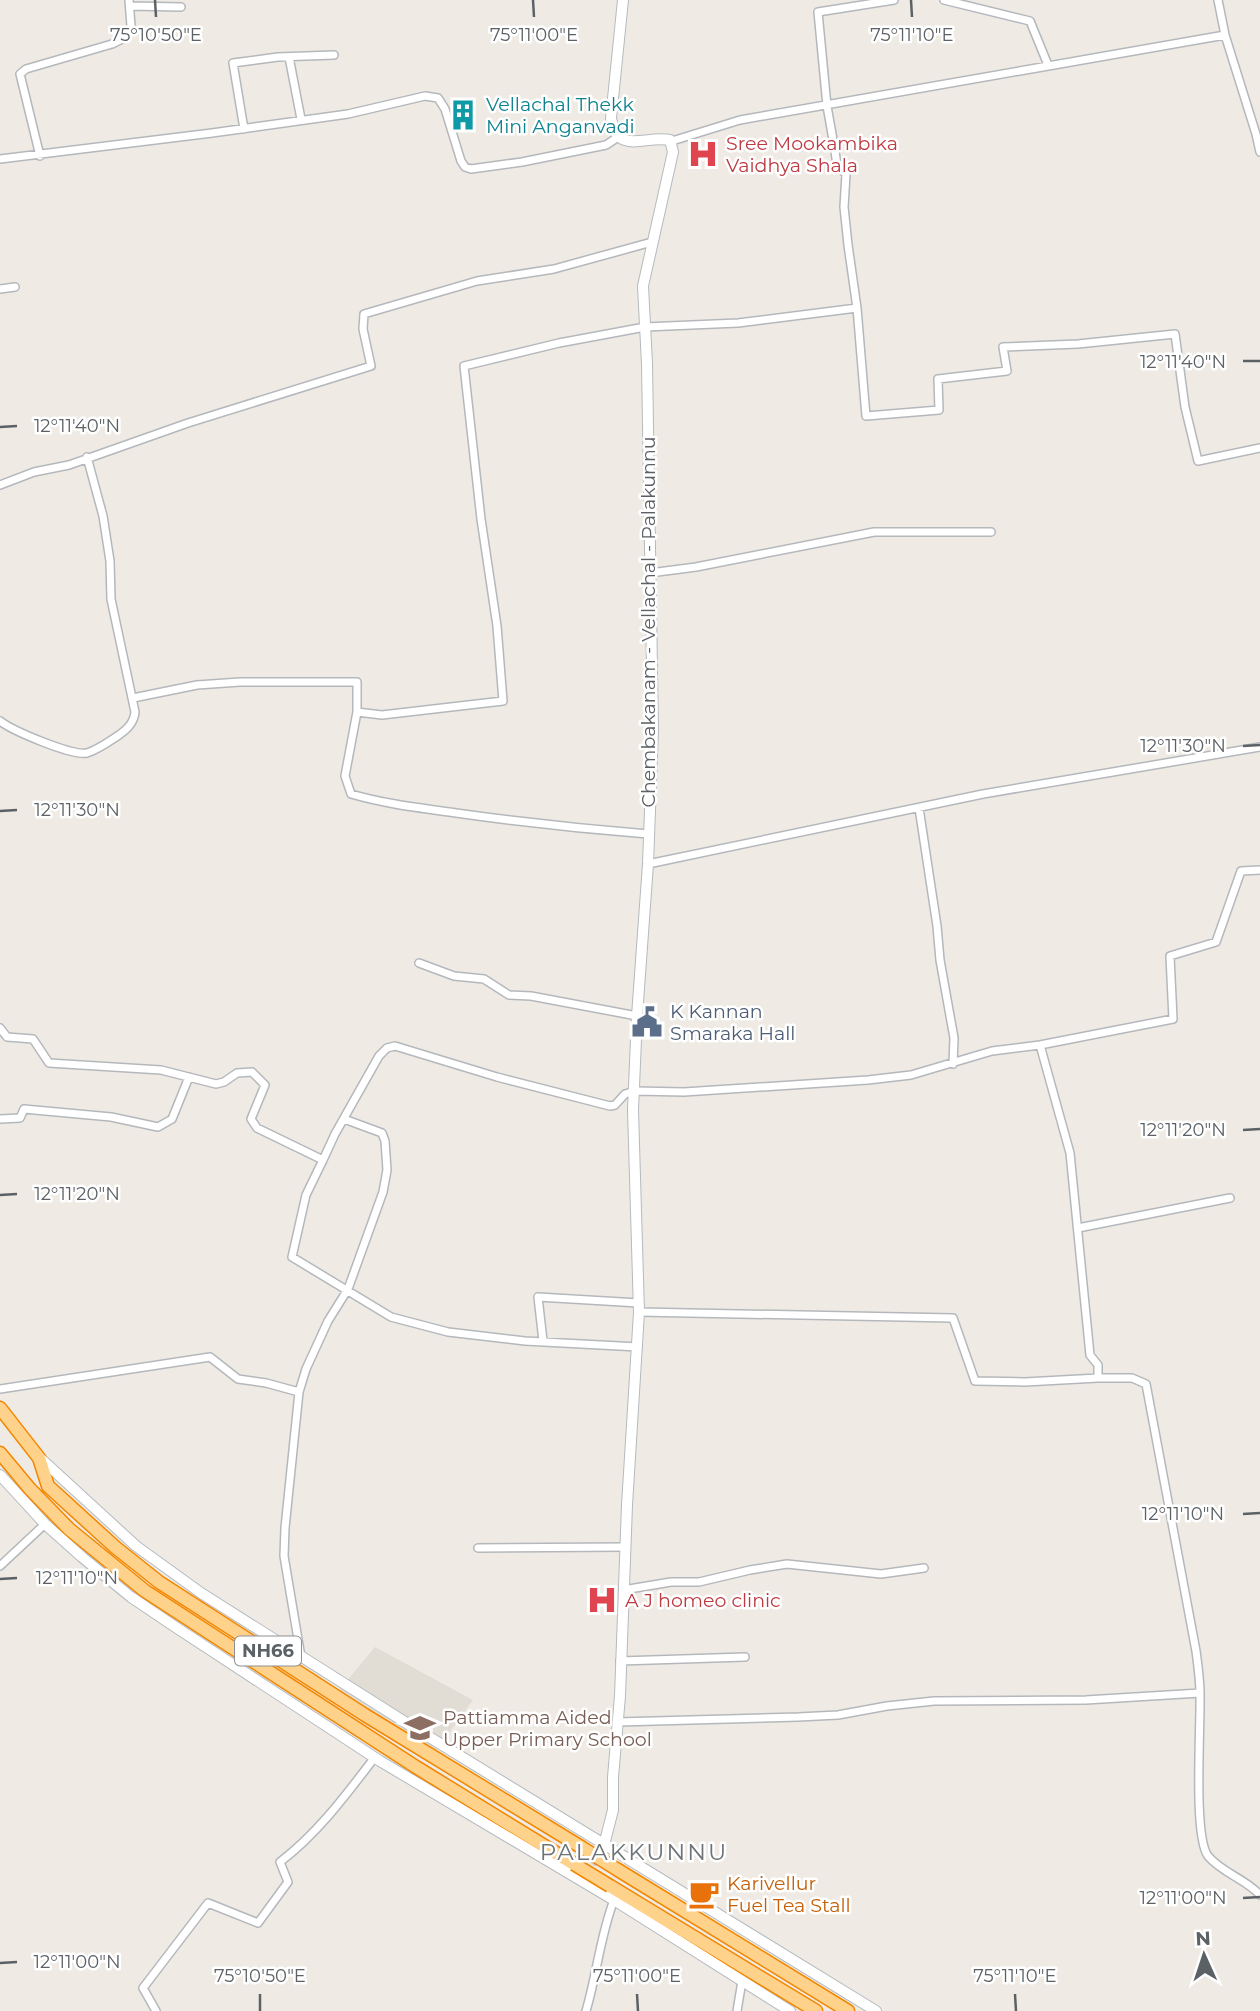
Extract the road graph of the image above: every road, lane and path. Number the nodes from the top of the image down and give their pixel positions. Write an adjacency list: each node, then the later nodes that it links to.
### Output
1 (164, 0): 7 (street)
2 (623, 0): 16 (street)
3 (894, 0): 13 (street)
4 (944, 0): 12 (street)
5 (1218, 0): 9 (street)
6 (129, 3): 7 (street); 19 (street)
7 (156, 6): 8 (street)
8 (181, 7)
9 (1225, 35): 12 (street); 18 (street)
10 (334, 55): 11 (street)
11 (289, 57): 14 (street); 15 (street)
12 (1048, 65): 13 (street)
13 (827, 106): 17 (street); 24 (street)
14 (301, 119): 15 (street); 16 (street)
15 (244, 129): 19 (street)
16 (618, 137): 17 (street)
17 (672, 141): 21 (street, Chembakanam - Vellachal - Palakunnu)
18 (1260, 152)
19 (40, 156): 20 (street)
20 (0, 159)
21 (652, 242): 25 (street, Chembakanam - Vellachal - Palakunnu); 27 (street)
22 (15, 287): 23 (street)
23 (0, 289)
24 (857, 308): 25 (street); 26 (street)
25 (645, 327): 30 (street, Chembakanam - Vellachal - Palakunnu); 32 (street)
26 (1260, 448)
27 (87, 457): 28 (street); 31 (street)
28 (0, 485)
29 (991, 533): 30 (street)
30 (650, 573): 36 (street, Chembakanam - Vellachal - Palakunnu)
31 (133, 698): 32 (street); 33 (street)
32 (356, 712): 36 (street)
33 (0, 721)
34 (1260, 747): 35 (street)
35 (919, 808): 37 (street); 43 (street)
36 (648, 834): 37 (street, Chembakanam - Vellachal - Palakunnu)
37 (648, 864): 40 (street, Chembakanam - Vellachal - Palakunnu)
38 (1260, 870): 42 (street)
39 (419, 963): 40 (street)
40 (637, 1016): 45 (street, Chembakanam - Vellachal - Palakunnu)
41 (0, 1028): 44 (street)
42 (1040, 1045): 43 (street); 50 (street)
43 (953, 1064): 45 (street)
44 (189, 1077): 46 (street); 48 (street)
45 (635, 1091): 47 (street); 52 (street, Chembakanam - Vellachal - Palakunnu)
46 (0, 1119)
47 (344, 1119): 48 (street); 51 (street)
48 (323, 1160): 51 (street)
49 (1230, 1198): 50 (street)
50 (1078, 1228): 55 (street)
51 (348, 1289): 53 (street); 57 (street)
52 (639, 1307): 53 (street); 54 (street, Chembakanam - Vellachal - Palakunnu); 55 (street)
53 (543, 1342): 54 (street)
54 (638, 1347): 63 (street, Chembakanam - Vellachal - Palakunnu)
55 (1098, 1378): 71 (street)
56 (0, 1389): 57 (street)
57 (299, 1392): 68 (street)
58 (0, 1408): 60 (highway, NH66)
59 (0, 1453): 82 (highway, NH66, bridge)
60 (39, 1458): 68 (street); 83 (highway, NH66, bridge)
61 (0, 1475): 62 (street)
62 (45, 1524): 65 (street); 73 (street)
63 (625, 1547): 64 (street); 67 (street, Chembakanam - Vellachal - Palakunnu)
64 (478, 1548)
65 (0, 1566)
66 (924, 1568): 67 (street)
67 (623, 1590): 70 (street, Chembakanam - Vellachal - Palakunnu)
68 (301, 1657): 74 (street)
69 (745, 1657): 70 (street)
70 (620, 1661): 72 (street, Chembakanam - Vellachal - Palakunnu)
71 (1200, 1693): 72 (street); 75 (street)
72 (618, 1722): 74 (street, Chembakanam - Vellachal - Palakunnu)
73 (374, 1757): 76 (street); 78 (street)
74 (604, 1845): 84 (street)
75 (1260, 1895)
76 (614, 1900): 77 (street); 79 (street)
77 (741, 1981): 80 (street); 81 (street)
78 (156, 2011)
79 (586, 2011)
80 (737, 2011)
81 (790, 2011)
82 (816, 2011)
83 (848, 2011)
84 (876, 2011)

